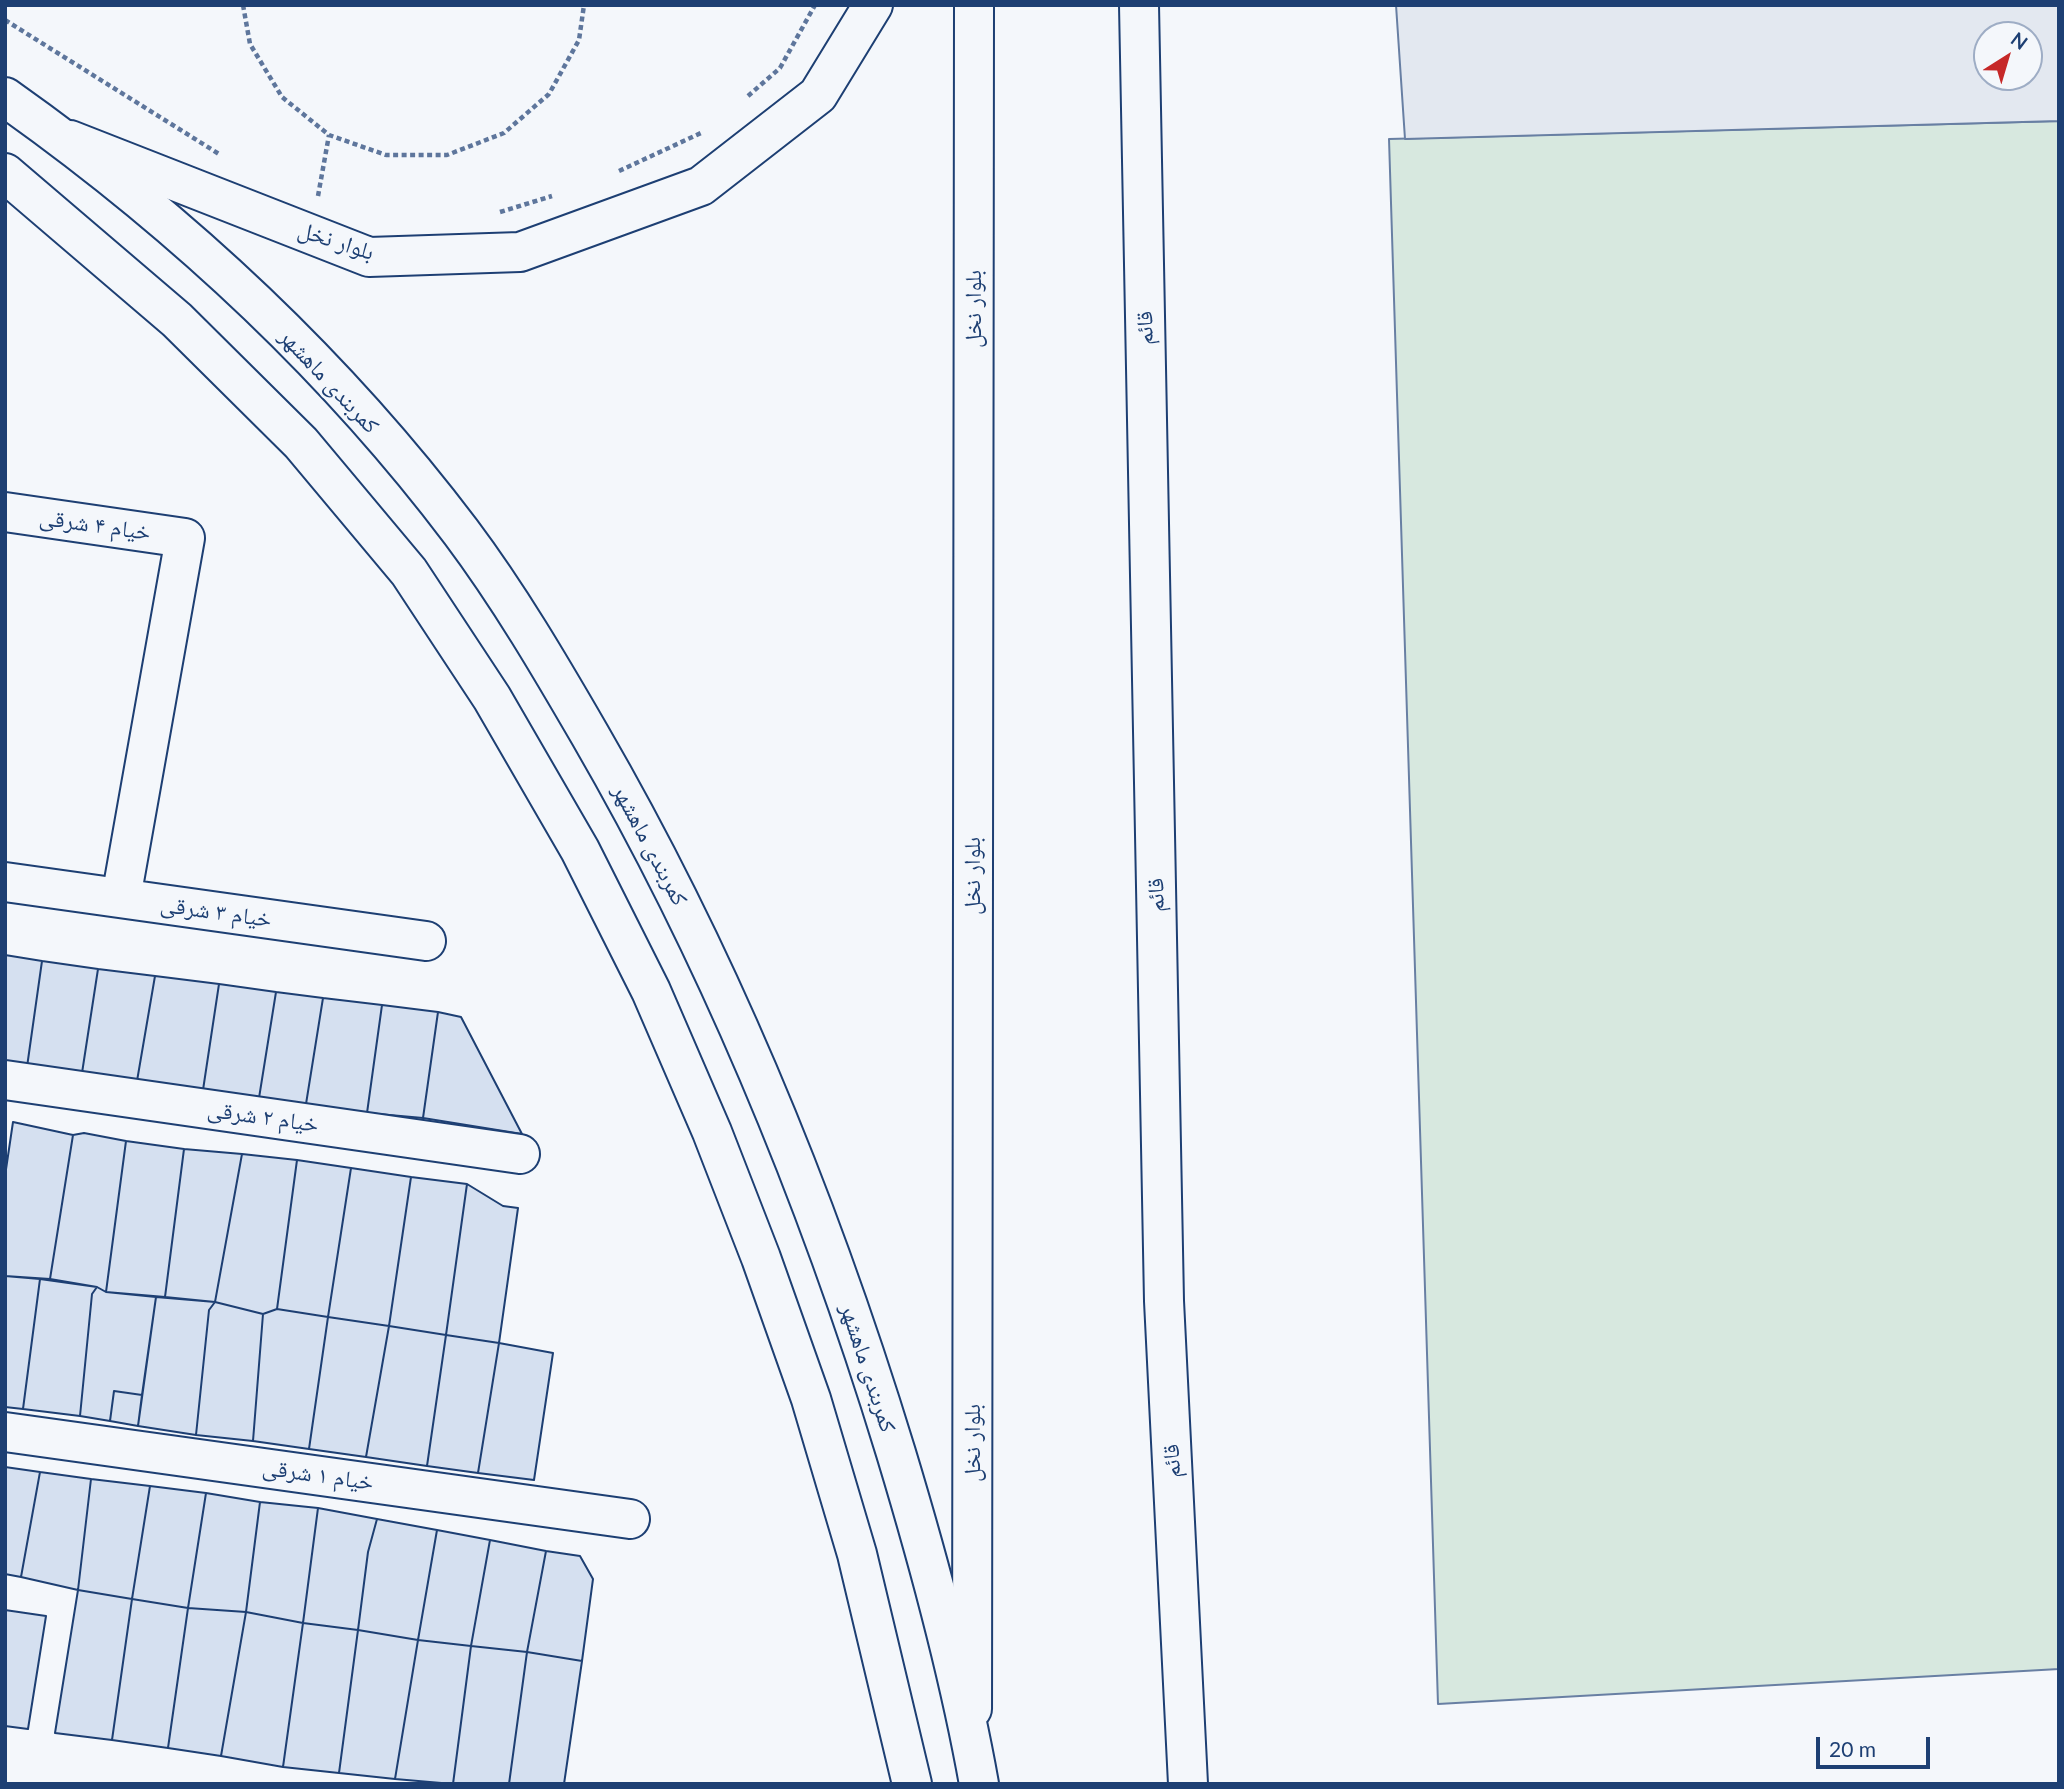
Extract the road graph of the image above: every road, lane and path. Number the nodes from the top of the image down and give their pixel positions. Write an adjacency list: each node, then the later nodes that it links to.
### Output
1 (243, 5): 11 (path)
2 (584, 5): 11 (path)
3 (815, 5): 9 (path)
4 (873, 5): 12 (street, بلوار نخل)
5 (974, 5): 27 (street, بلوار نخل)
6 (1139, 5): 30 (street, قائم)
7 (5, 20): 13 (path)
8 (5, 97): 12 (street, کمربندی ماهشهر)
9 (742, 102)
10 (714, 127): 15 (path)
11 (329, 135): 16 (path)
12 (60, 136): 27 (street, کمربندی ماهشهر)
13 (231, 162)
14 (5, 173): 28 (street)
15 (607, 177)
16 (304, 194)
17 (556, 195): 18 (path)
18 (491, 215)
19 (5, 512): 21 (street, خیام ۴ شرقی)
20 (5, 882): 21 (street, خیام ۳ شرقی)
21 (121, 898): 22 (street, خیام ۳ شرقی)
22 (426, 941)
23 (5, 1080): 24 (street, خیام ۲ شرقی)
24 (520, 1154)
25 (5, 1432): 26 (street, خیام ۱ شرقی)
26 (630, 1519)
27 (972, 1746): 29 (street, کمربندی ماهشهر)
28 (912, 1784)
29 (979, 1784)
30 (1188, 1784)

